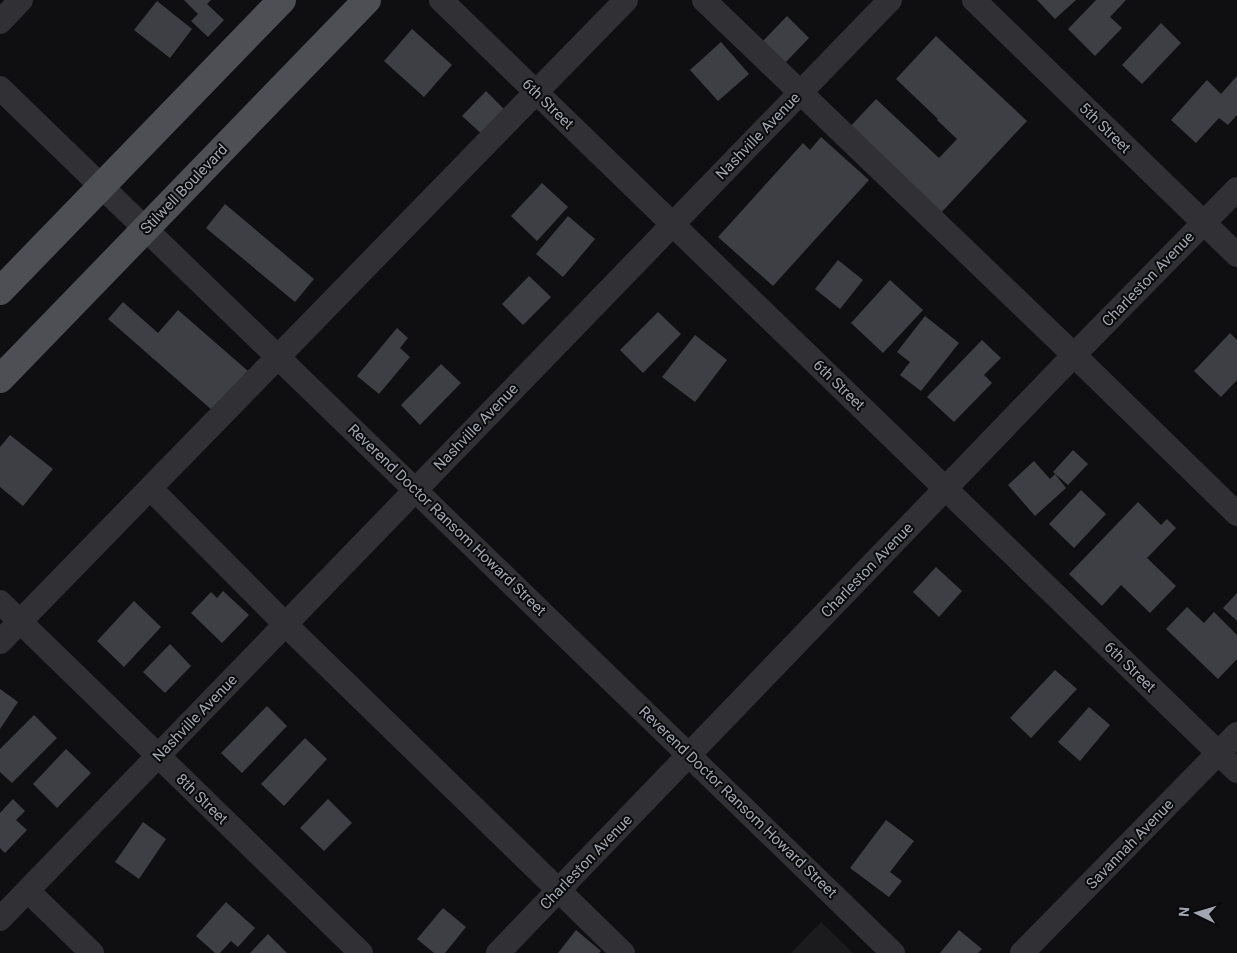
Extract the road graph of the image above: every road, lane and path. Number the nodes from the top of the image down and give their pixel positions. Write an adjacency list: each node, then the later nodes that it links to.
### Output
1 (21, 0): 9 (street)
2 (282, 0): 13 (main road)
3 (368, 0): 17 (main road, Stilwell Boulevard)
4 (442, 0): 11 (street, 6th Street)
5 (626, 0): 11 (street)
6 (704, 0): 12 (street)
7 (890, 0): 12 (street, Nashville Avenue)
8 (974, 0): 15 (street, 5th Street)
9 (0, 22)
10 (0, 88): 13 (street, Reverend Doctor Ransom Howard Street)
11 (536, 92): 16 (street, 6th Street); 21 (street)
12 (801, 92): 16 (street, Nashville Avenue); 20 (street)
13 (101, 186): 17 (street, Reverend Doctor Ransom Howard Street); 19 (main road)
14 (1237, 189): 15 (street, Charleston Avenue)
15 (1204, 223): 18 (street, 5th Street); 20 (street, Charleston Avenue)
16 (673, 224): 23 (street, 6th Street); 25 (street, Nashville Avenue)
17 (146, 228): 21 (street, Reverend Doctor Ransom Howard Street); 22 (main road, Stilwell Boulevard)
18 (1237, 255)
19 (0, 291)
20 (1074, 355): 23 (street, Charleston Avenue); 26 (street)
21 (279, 358): 24 (street); 25 (street, Reverend Doctor Ransom Howard Street)
22 (0, 379)
23 (946, 488): 32 (street, 6th Street); 33 (street, Charleston Avenue)
24 (151, 489): 28 (street); 29 (street)
25 (416, 490): 29 (street, Nashville Avenue); 33 (street, Reverend Doctor Ransom Howard Street)
26 (1237, 514)
27 (0, 602): 28 (street, 8th Street)
28 (20, 622): 30 (street); 34 (street, 8th Street)
29 (286, 624): 34 (street, Nashville Avenue); 37 (street)
30 (0, 642)
31 (1237, 734): 32 (street, Savannah Avenue)
32 (1219, 753): 35 (street, 6th Street); 44 (street, Savannah Avenue)
33 (689, 754): 37 (street, Charleston Avenue); 43 (street, Reverend Doctor Ransom Howard Street)
34 (158, 756): 36 (street, Nashville Avenue); 40 (street, 8th Street)
35 (1237, 770)
36 (28, 891): 38 (street, Nashville Avenue); 39 (street)
37 (558, 891): 41 (street, Charleston Avenue); 42 (street)
38 (0, 919)
39 (92, 953)
40 (361, 953)
41 (498, 953)
42 (623, 953)
43 (893, 953)
44 (1022, 953)

